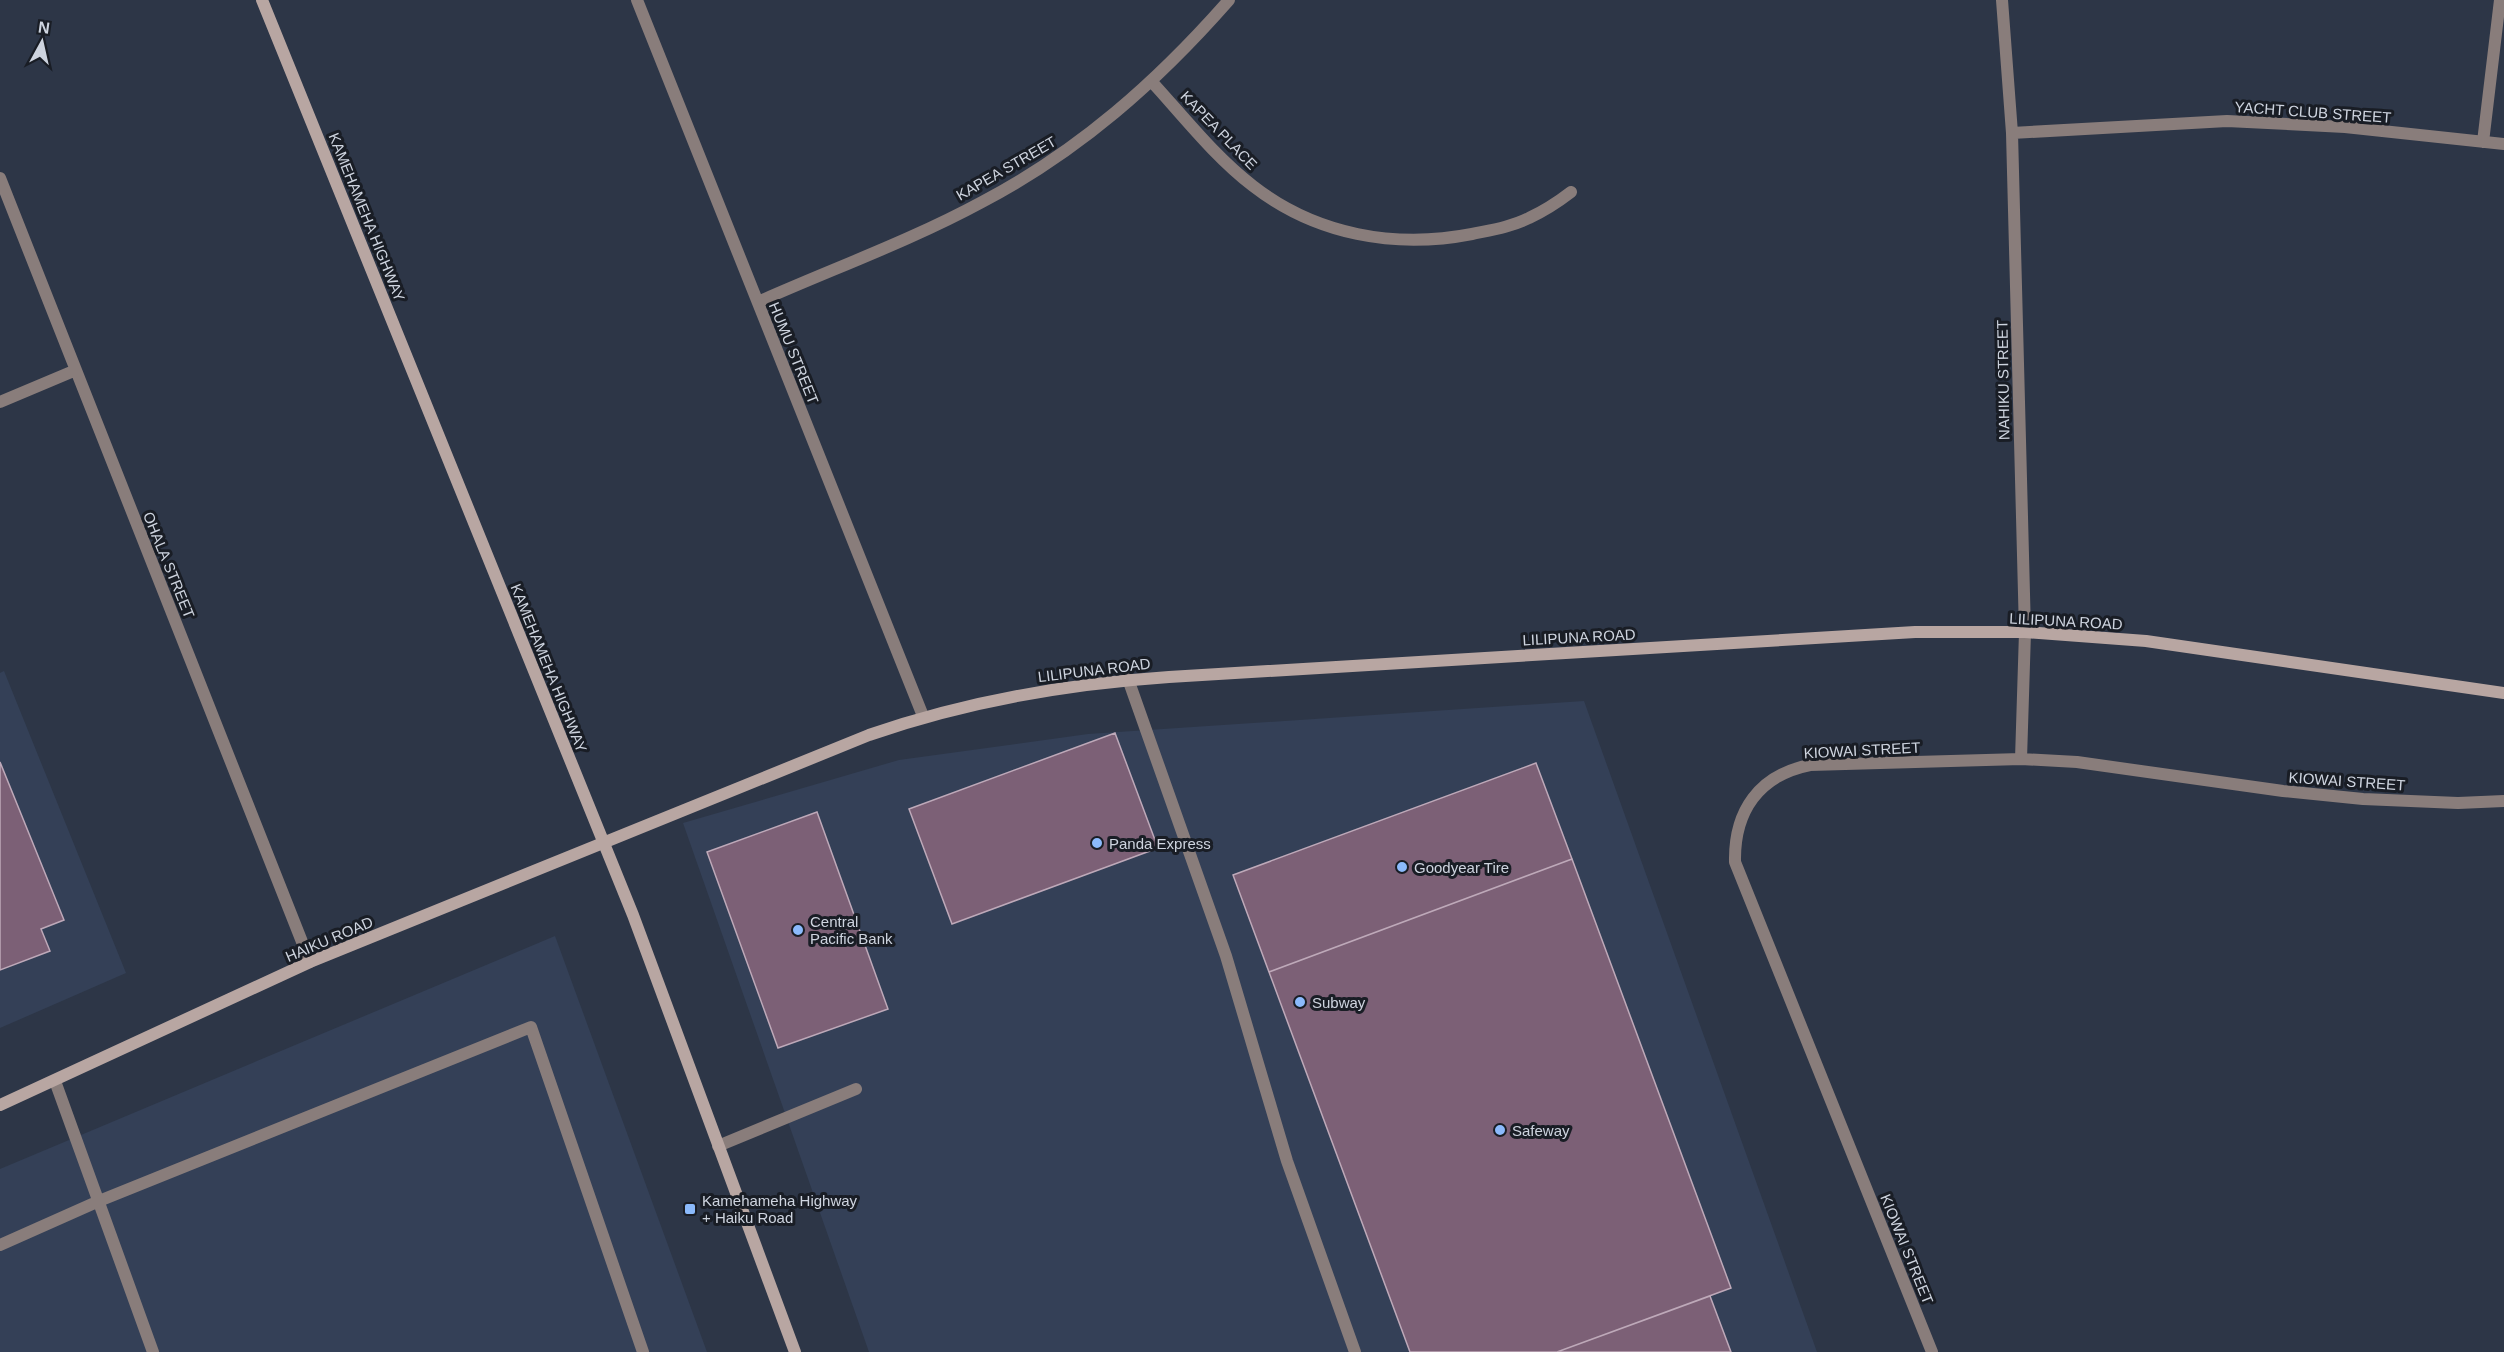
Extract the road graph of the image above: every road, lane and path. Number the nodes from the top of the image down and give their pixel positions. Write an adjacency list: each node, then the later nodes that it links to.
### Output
1 (262, 0): 22 (main road, KAMEHAMEHA HIGHWAY)
2 (637, 0): 12 (street, HUMU STREET)
3 (1229, 0): 6 (street, KAPEA STREET)
4 (2002, 0): 7 (street, NAHIKU STREET)
5 (2500, 0): 8 (street)
6 (1152, 82): 11 (street, KAPEA PLACE); 12 (street, KAPEA STREET)
7 (2012, 133): 8 (street, YACHT CLUB STREET); 15 (street, NAHIKU STREET)
8 (2483, 142): 9 (street, YACHT CLUB STREET)
9 (2504, 144)
10 (0, 178): 13 (street, OHALA STREET)
11 (1571, 192)
12 (758, 302): 18 (street, HUMU STREET)
13 (76, 370): 14 (street); 23 (street, OHALA STREET)
14 (0, 402)
15 (2025, 632): 16 (main road, LILIPUNA ROAD); 17 (main road, LILIPUNA ROAD); 19 (street, NAHIKU STREET)
16 (1128, 680): 18 (main road, LILIPUNA ROAD); 33 (street)
17 (2504, 693)
18 (923, 716): 21 (main road, LILIPUNA ROAD)
19 (2021, 759): 20 (street, KIOWAI STREET); 34 (street, KIOWAI STREET)
20 (2504, 801)
21 (675, 813): 22 (main road, HAIKU ROAD)
22 (603, 843): 23 (main road, HAIKU ROAD); 27 (main road, KAMEHAMEHA HIGHWAY)
23 (310, 962): 24 (main road, HAIKU ROAD)
24 (55, 1081): 26 (main road, HAIKU ROAD); 28 (street)
25 (856, 1089): 27 (street)
26 (0, 1105)
27 (718, 1146): 32 (main road, KAMEHAMEHA HIGHWAY)
28 (99, 1201): 29 (street); 30 (street); 31 (street)
29 (0, 1245)
30 (153, 1352)
31 (644, 1352)
32 (795, 1352)
33 (1355, 1352)
34 (1932, 1352)

